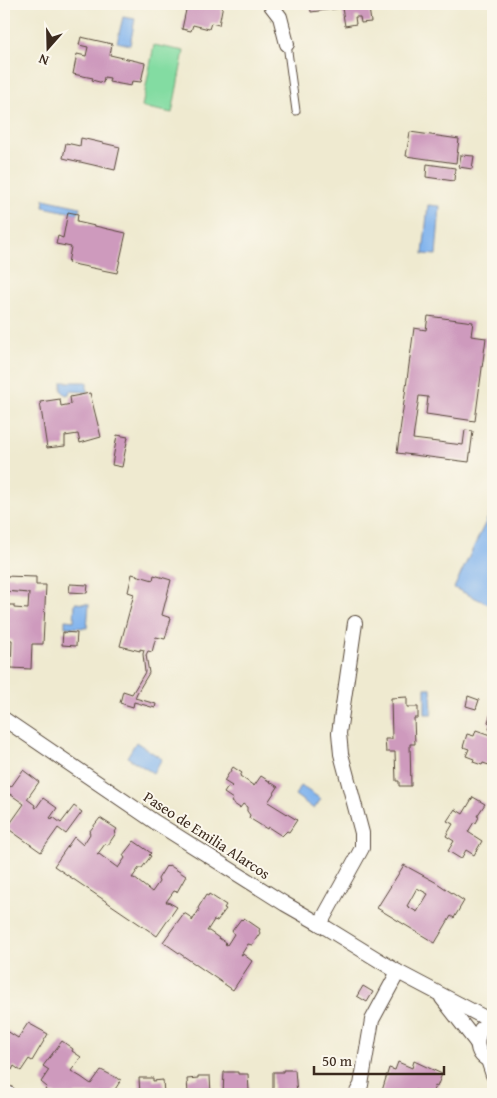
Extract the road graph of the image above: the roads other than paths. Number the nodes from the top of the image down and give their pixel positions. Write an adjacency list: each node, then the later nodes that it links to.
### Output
1 (270, 4): 2 (street)
2 (287, 44): 3 (lane)
3 (296, 111)
4 (355, 623): 6 (street)
5 (4, 719): 6 (street, Paseo de Emilia Alarcos)
6 (320, 924): 7 (street, Paseo de Emilia Alarcos)
7 (398, 972): 8 (street, Paseo de Emilia Alarcos); 15 (street)
8 (439, 993): 9 (street, Paseo de Emilia Alarcos); 10 (street, Paseo de Emilia Alarcos)
9 (493, 1022): 10 (street)
10 (477, 1043): 11 (street, Paseo de Emilia Alarcos)
11 (490, 1061): 12 (street, Paseo de Emilia Alarcos)
12 (493, 1075)
13 (4, 1091): 14 (street)
14 (9, 1094)
15 (356, 1094)

